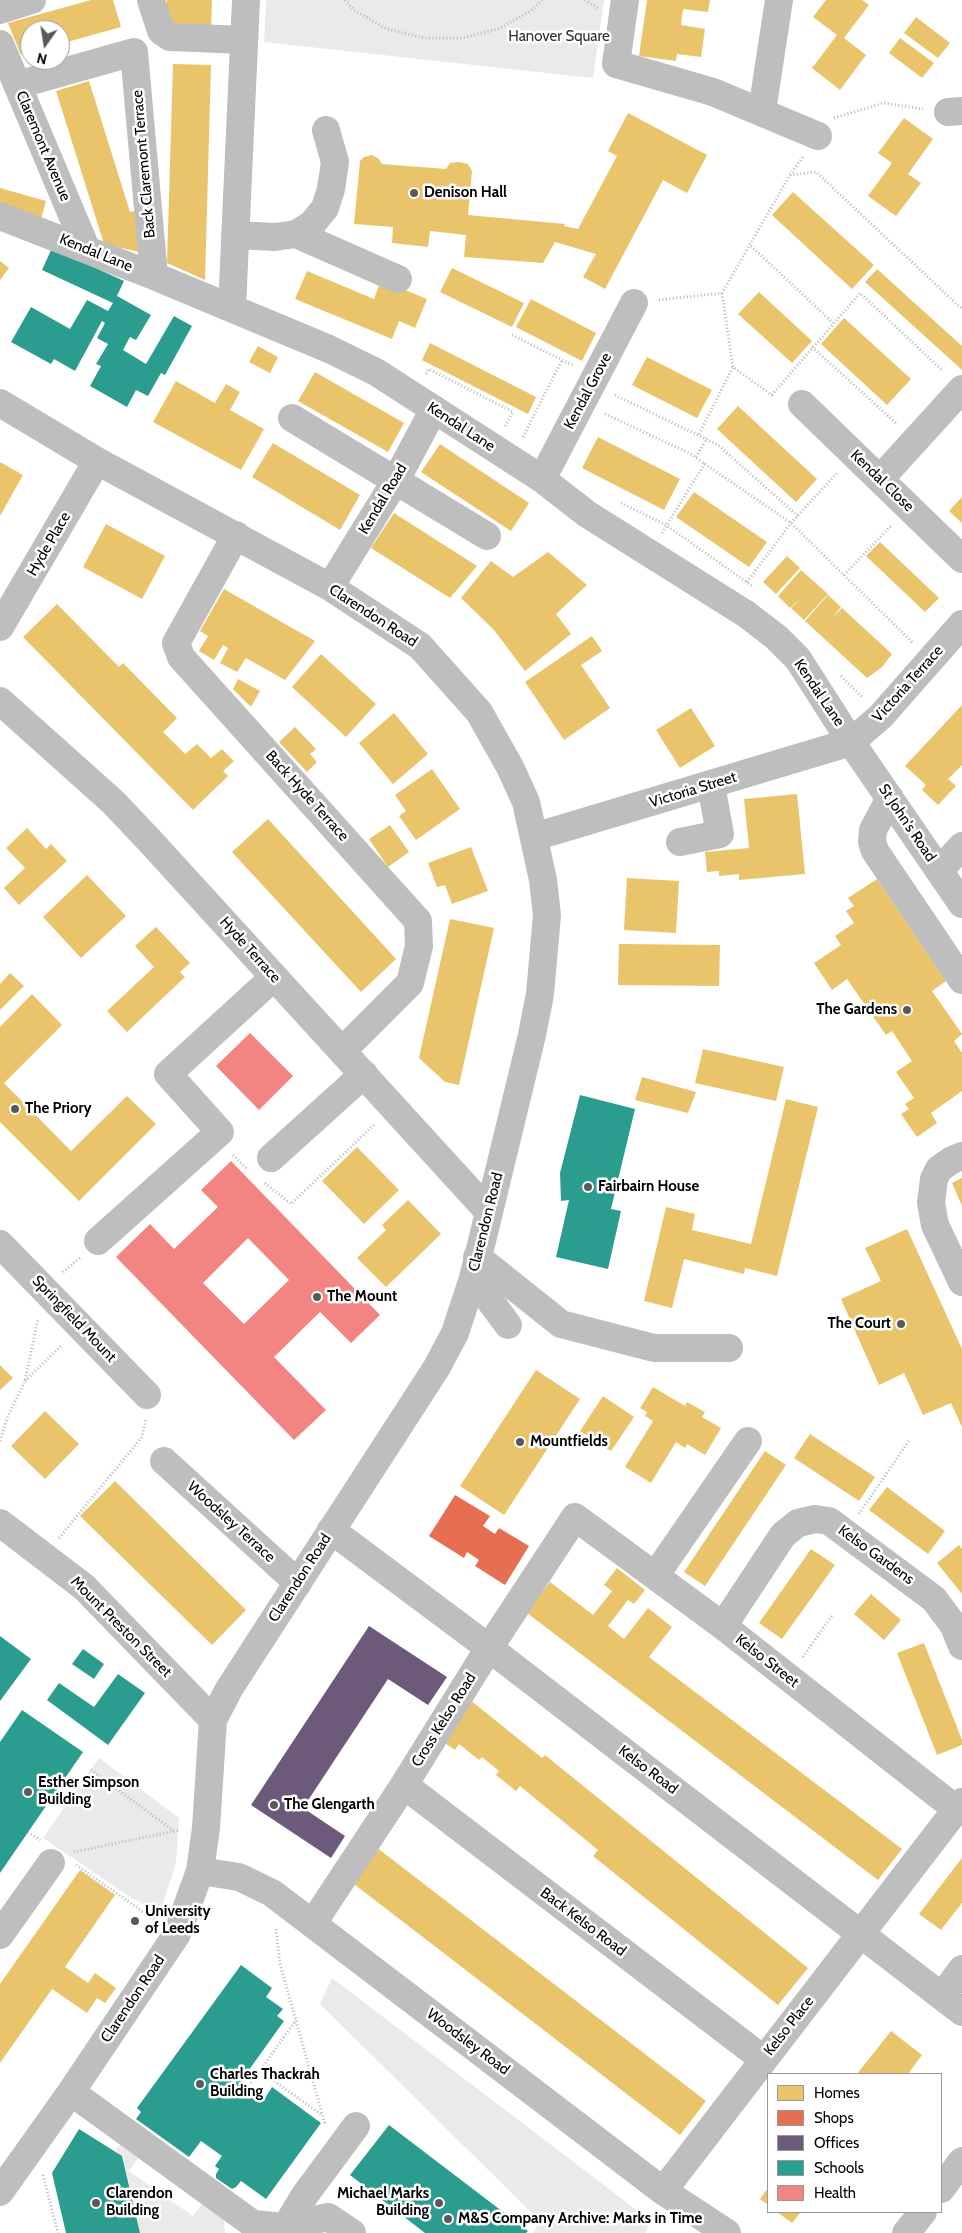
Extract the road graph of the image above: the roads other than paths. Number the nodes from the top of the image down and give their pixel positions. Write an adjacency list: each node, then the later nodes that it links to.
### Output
1 (32, 0): 6 (street)
2 (151, 0): 7 (street)
3 (246, 0): 7 (street)
4 (625, 0): 10 (street)
5 (779, 0): 10 (street)
6 (0, 10)
7 (244, 40): 15 (street)
8 (0, 44): 9 (street, Claremont Avenue)
9 (17, 85): 16 (street, Claremont Avenue); 17 (street, Back Claremont Terrace)
10 (762, 111): 12 (street)
11 (326, 130): 14 (street)
12 (818, 136)
13 (0, 216): 16 (street, Kendal Lane)
14 (296, 234): 15 (street); 18 (street)
15 (235, 235): 20 (street)
16 (86, 248): 17 (street, Kendal Lane)
17 (154, 276): 20 (street, Kendal Lane)
18 (398, 279)
19 (634, 303): 27 (street, Kendal Grove)
20 (232, 308): 23 (street, Kendal Lane)
21 (962, 389): 28 (street)
22 (0, 403): 26 (street, Clarendon Road)
23 (425, 403): 27 (street, Kendal Lane); 29 (street, Kendal Road)
24 (802, 404): 28 (street, Kendal Close)
25 (292, 418): 29 (street)
26 (98, 461): 30 (street, Clarendon Road); 35 (street, Hyde Place)
27 (542, 479): 37 (street, Kendal Lane)
28 (880, 479): 32 (street, Kendal Close)
29 (396, 480): 31 (street); 33 (street, Kendal Road)
30 (236, 535): 33 (street, Clarendon Road); 47 (street, Back Hyde Terrace)
31 (488, 536)
32 (962, 559)
33 (330, 587): 40 (street, Clarendon Road)
34 (962, 624): 37 (street, Victoria Terrace)
35 (0, 627)
36 (0, 701): 45 (street, Hyde Terrace)
37 (851, 742): 38 (street, Victoria Street); 39 (street, St John's Road)
38 (711, 785): 40 (street, Victoria Street); 41 (street)
39 (890, 798): 43 (street, St John's Road); 46 (street)
40 (534, 837): 51 (street, Clarendon Road)
41 (680, 842)
42 (962, 846): 43 (street)
43 (940, 871): 44 (street, St John's Road)
44 (962, 904)
45 (274, 977): 47 (street, Hyde Terrace); 52 (street)
46 (962, 980)
47 (343, 1050): 48 (street, Hyde Terrace)
48 (364, 1074): 50 (street); 51 (street, Hyde Terrace)
49 (962, 1156): 55 (street)
50 (262, 1170)
51 (488, 1211): 54 (street, Clarendon Road)
52 (98, 1241)
53 (0, 1244): 58 (street, Springfield Mount)
54 (475, 1268): 56 (street); 57 (street); 63 (street, Clarendon Road)
55 (962, 1282)
56 (508, 1325)
57 (729, 1348)
58 (148, 1395)
59 (748, 1441): 64 (street)
60 (164, 1461): 65 (street, Woodsley Terrace)
61 (575, 1516): 64 (street, Kelso Street); 68 (street, Cross Kelso Road)
62 (0, 1522): 69 (street, Mount Preston Street)
63 (331, 1530): 65 (street, Clarendon Road); 68 (street, Kelso Road)
64 (655, 1576): 66 (street, Kelso Street)
65 (298, 1583): 69 (street, Clarendon Road)
66 (723, 1626): 67 (street, Kelso Gardens); 71 (street, Kelso Street)
67 (962, 1644)
68 (489, 1648): 70 (street, Cross Kelso Road); 76 (street, Kelso Road)
69 (213, 1720): 73 (street, Clarendon Road)
70 (404, 1785): 74 (street, Cross Kelso Road); 79 (street, Back Kelso Road)
71 (959, 1806): 76 (street)
72 (52, 1853): 75 (street)
73 (200, 1870): 74 (street, Woodsley Road); 80 (street, Clarendon Road)
74 (313, 1923): 84 (street, Woodsley Road)
75 (0, 1934)
76 (862, 1934): 78 (street, Kelso Road); 79 (street, Kelso Place)
77 (962, 1969): 78 (street)
78 (952, 2004)
79 (763, 2059): 84 (street, Kelso Place)
80 (70, 2092): 85 (street, Clarendon Road); 87 (street)
81 (356, 2126): 87 (street)
82 (962, 2161): 83 (street)
83 (942, 2187)
84 (663, 2191): 89 (street, Woodsley Road)
85 (0, 2192)
86 (922, 2213): 90 (street)
87 (283, 2230): 88 (street)
88 (352, 2233)
89 (727, 2233)
90 (906, 2233)

